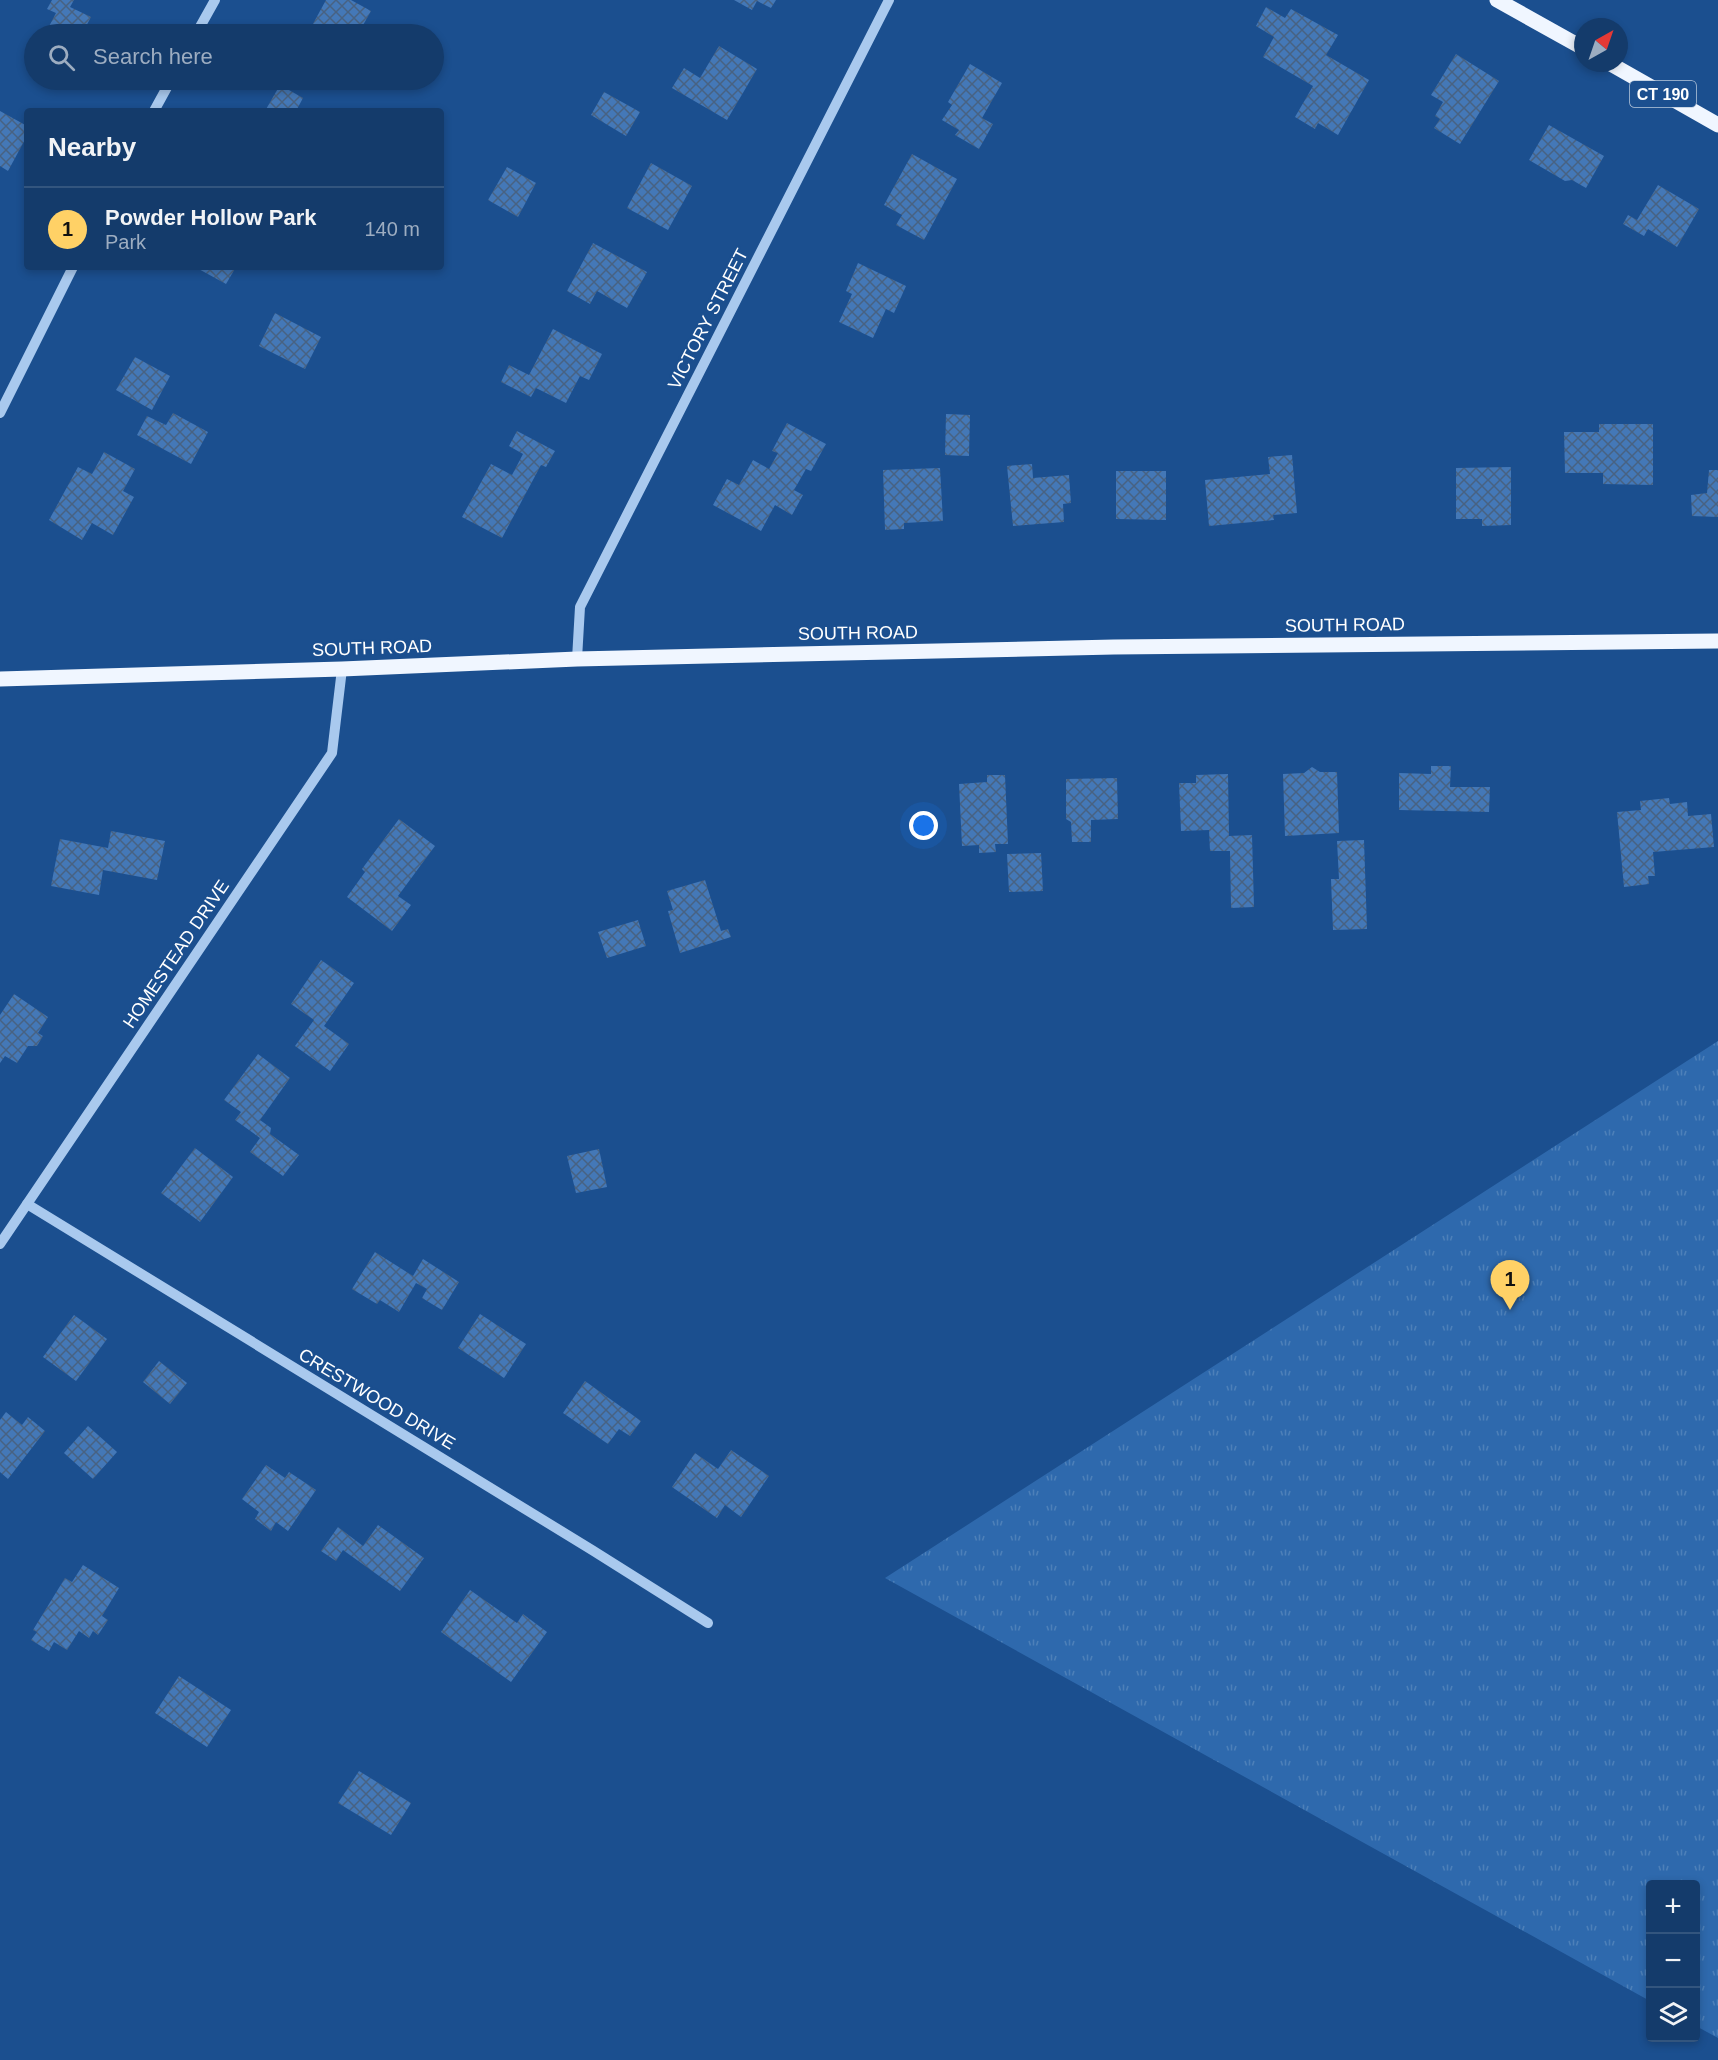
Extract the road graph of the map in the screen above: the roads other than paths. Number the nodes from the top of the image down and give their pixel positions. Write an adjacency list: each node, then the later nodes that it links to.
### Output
1 (215, 0): 4 (street)
2 (889, 0): 13 (street, VICTORY STREET)
3 (1497, 0): 5 (main road)
4 (202, 24)
5 (1574, 43)
6 (1625, 72): 9 (main road, CT 190)
7 (166, 90): 8 (street)
8 (156, 108)
9 (1718, 125)
10 (72, 270): 11 (street)
11 (0, 413)
12 (1718, 641): 13 (main road, SOUTH ROAD)
13 (577, 659): 14 (main road, SOUTH ROAD)
14 (342, 669): 15 (main road, SOUTH ROAD); 16 (street, HOMESTEAD DRIVE)
15 (0, 679)
16 (27, 1204): 17 (street, HOMESTEAD DRIVE); 18 (street, CRESTWOOD DRIVE)
17 (0, 1244)
18 (708, 1623)

